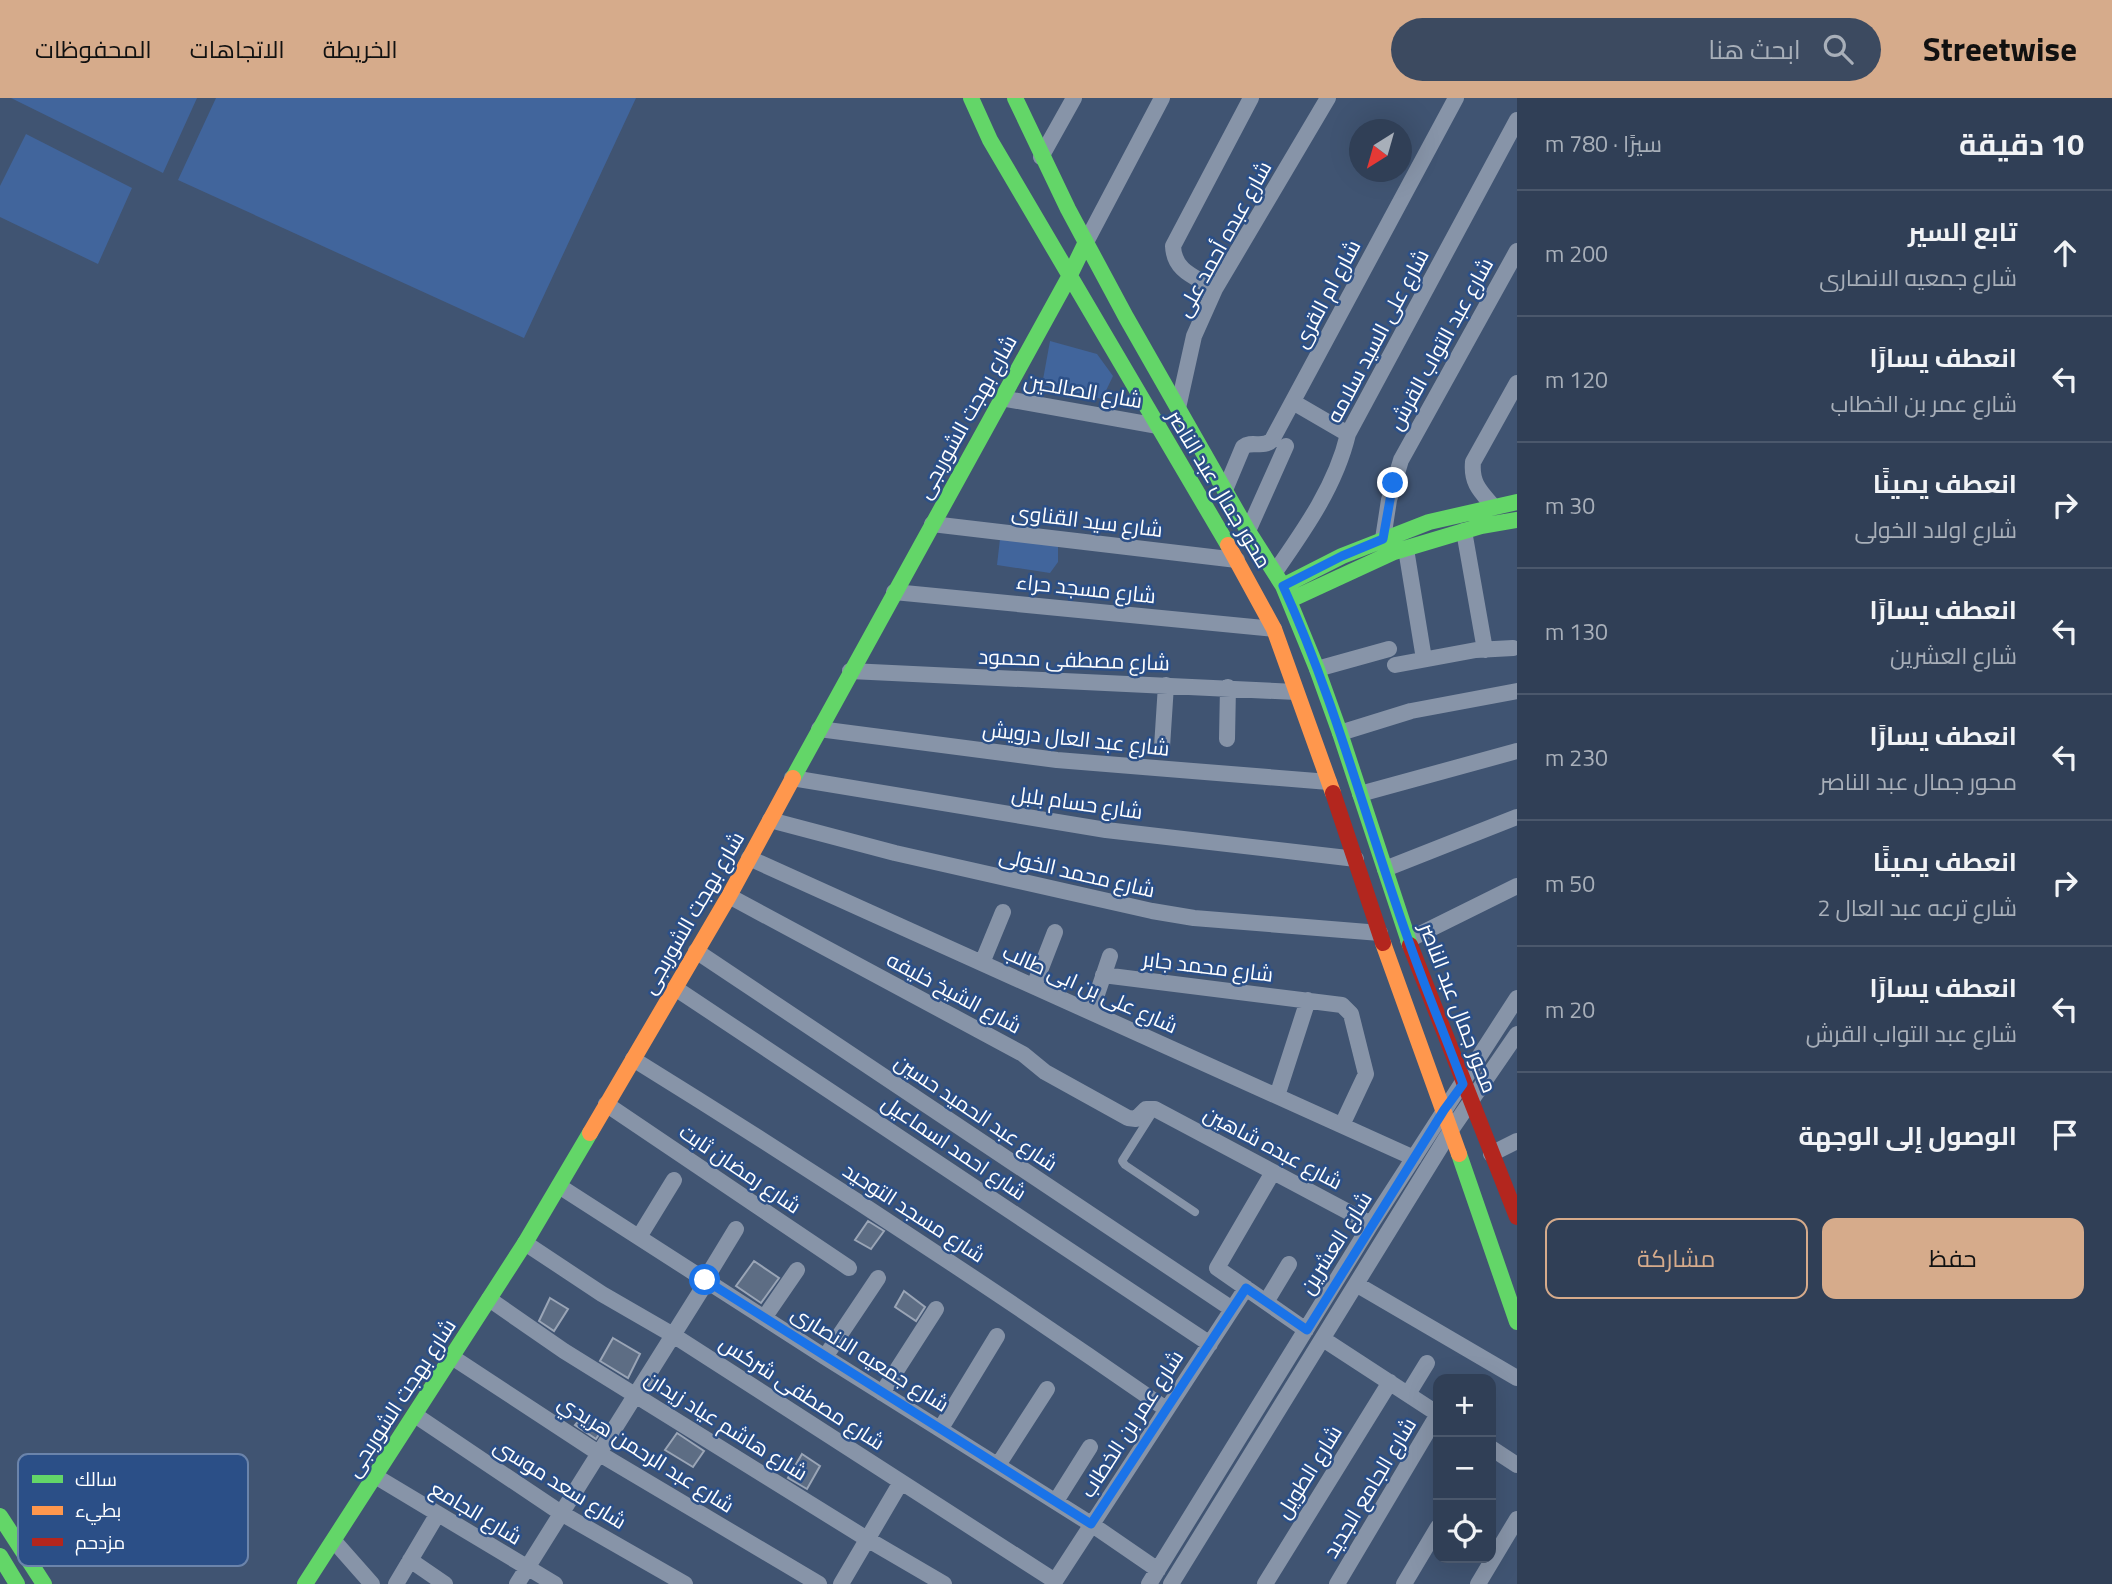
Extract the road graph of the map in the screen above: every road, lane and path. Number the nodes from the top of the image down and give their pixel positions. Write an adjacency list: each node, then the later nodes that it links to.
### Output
1 (971, 98): 12 (street, محور جمال عبد الناصر)
2 (1015, 98): 9 (street, محور جمال عبد الناصر)
3 (1073, 98): 9 (street)
4 (1162, 98): 10 (street)
5 (1251, 98): 13 (street)
6 (1328, 98): 13 (street, شارع عبده أحمد على)
7 (1456, 98): 16 (street, شارع ام القرى)
8 (1517, 120): 19 (street, شارع على السيد سلامه)
9 (1041, 158): 10 (street, محور جمال عبد الناصر)
10 (1085, 244): 12 (street, شارع بهجت الشوربجى); 17 (street, محور جمال عبد الناصر)
11 (1517, 251): 28 (street, شارع عبد التواب القرش)
12 (1069, 277): 15 (street, شارع بهجت الشوربجى); 18 (street, محور جمال عبد الناصر)
13 (1215, 289): 17 (street, شارع عبده أحمد على)
14 (1517, 383): 23 (street)
15 (1002, 398): 18 (street, شارع الصالحين); 25 (street, شارع بهجت الشوربجى)
16 (1293, 402): 19 (street); 21 (street, شارع ام القرى)
17 (1178, 408): 21 (street, محور جمال عبد الناصر)
18 (1158, 426): 30 (street, محور جمال عبد الناصر)
19 (1348, 434): 31 (street, شارع على السيد سلامه)
20 (1286, 446): 26 (street)
21 (1225, 490): 26 (street, محور جمال عبد الناصر)
22 (1517, 502): 23 (street)
23 (1493, 506): 28 (street)
24 (1517, 520): 27 (street)
25 (932, 524): 30 (street, شارع سيد القناوى); 32 (street, شارع بهجت الشوربجى)
26 (1248, 531): 31 (street, محور جمال عبد الناصر)
27 (1464, 531): 29 (street); 35 (street)
28 (1383, 539): 31 (street)
29 (1406, 548): 31 (street); 36 (street)
30 (1237, 560): 33 (street, محور جمال عبد الناصر)
31 (1283, 586): 37 (street, محور جمال عبد الناصر)
32 (894, 592): 33 (street, شارع مسجد حراء); 38 (street, شارع بهجت الشوربجى)
33 (1274, 629): 42 (street, محور جمال عبد الناصر)
34 (1513, 648): 35 (street)
35 (1485, 650): 36 (street)
36 (1424, 659): 37 (street)
37 (1317, 669): 44 (street, محور جمال عبد الناصر)
38 (850, 671): 39 (street, شارع مصطفى محمود); 43 (street, شارع بهجت الشوربجى)
39 (1166, 685): 40 (street, شارع مصطفى محمود); 46 (street)
40 (1228, 687): 42 (street, شارع مصطفى محمود); 45 (street)
41 (1517, 691): 44 (street)
42 (1296, 692): 49 (street, محور جمال عبد الناصر)
43 (819, 729): 48 (street, شارع بهجت الشوربجى); 49 (street, شارع عبد العال درويش)
44 (1340, 733): 50 (street, محور جمال عبد الناصر)
45 (1227, 738)
46 (1162, 747)
47 (1517, 751): 50 (street)
48 (792, 778): 52 (street, شارع بهجت الشوربجى); 54 (street, شارع حسام بلبل)
49 (1329, 782): 54 (street, محور جمال عبد الناصر)
50 (1360, 794): 55 (street, محور جمال عبد الناصر)
51 (1517, 817): 55 (street)
52 (770, 820): 53 (street, شارع بهجت الشوربجى); 60 (street, شارع محمد الخولى)
53 (749, 858): 57 (street, شارع بهجت الشوربجى); 64 (street, شارع على بن ابى طالب)
54 (1356, 859): 60 (street, محور جمال عبد الناصر)
55 (1385, 869): 61 (street, محور جمال عبد الناصر)
56 (1517, 886): 61 (street)
57 (729, 897): 62 (street, شارع بهجت الشوربجى); 77 (street, شارع الشيخ خليفه)
58 (1003, 912): 64 (street)
59 (1055, 932): 66 (street)
60 (1380, 933): 78 (street, محور جمال عبد الناصر)
61 (1408, 940): 73 (street, محور جمال عبد الناصر)
62 (696, 951): 67 (street, شارع بهجت الشوربجى); 103 (street, شارع عبد الحميد حسين)
63 (1110, 956): 65 (street)
64 (982, 963): 66 (street, شارع على بن ابى طالب)
65 (1103, 975): 69 (street, شارع محمد جابر); 70 (street)
66 (1034, 986): 70 (street, شارع على بن ابى طالب)
67 (675, 988): 72 (street, شارع بهجت الشوربجى); 110 (street, شارع احمد اسماعيل)
68 (1517, 998): 73 (street, شارع العشرين)
69 (1308, 1000): 74 (street); 79 (street, شارع محمد جابر)
70 (1091, 1012): 74 (street, شارع على بن ابى طالب)
71 (1516, 1039): 75 (street, شارع العشرين)
72 (633, 1059): 76 (street, شارع بهجت الشوربجى); 120 (street, شارع مسجد التوحيد)
73 (1463, 1084): 75 (street, محور جمال عبد الناصر); 78 (street, شارع العشرين)
74 (1277, 1096): 79 (street, شارع على بن ابى طالب)
75 (1471, 1102): 80 (street, شارع العشرين); 82 (street, محور جمال عبد الناصر)
76 (606, 1104): 86 (street, شارع بهجت الشوربجى); 94 (street, شارع رمضان ثابت)
77 (1155, 1109): 84 (street, شارع عبده شاهين); 87 (lane)
78 (1444, 1110): 80 (street, محور جمال عبد الناصر); 83 (street, شارع العشرين)
79 (1342, 1125): 83 (street, شارع على بن ابى طالب)
80 (1451, 1130): 98 (street, شارع العشرين); 105 (street, محور جمال عبد الناصر)
81 (1517, 1141): 82 (street)
82 (1492, 1154): 88 (street, محور جمال عبد الناصر)
83 (1414, 1158): 89 (street, شارع العشرين)
84 (1273, 1172): 89 (street, شارع عبده شاهين); 99 (street)
85 (674, 1180): 91 (street)
86 (559, 1186): 91 (street, شارع جمعيه الانصارى); 92 (street, شارع بهجت الشوربجى)
87 (1195, 1212)
88 (1517, 1217)
89 (1371, 1224): 106 (street, شارع العشرين)
90 (736, 1229): 97 (street)
91 (639, 1237): 97 (street, شارع جمعيه الانصارى)
92 (526, 1243): 100 (street, شارع بهجت الشوربجى); 107 (street, شارع مصطفى شركس)
93 (1289, 1264): 101 (street)
94 (849, 1268)
95 (797, 1270): 104 (street)
96 (878, 1278): 112 (street)
97 (706, 1280): 104 (street, شارع جمعيه الانصارى); 107 (street)
98 (1356, 1284): 109 (street, شارع العشرين); 114 (street)
99 (1246, 1288): 101 (street); 103 (street, شارع عمر بن الخطاب)
100 (489, 1299): 111 (street, شارع بهجت الشوربجى); 119 (street, شارع هاشم عياد زيدان)
101 (1266, 1302): 106 (street)
102 (936, 1309): 117 (street)
103 (1232, 1309): 110 (street, شارع عمر بن الخطاب)
104 (764, 1318): 112 (street, شارع جمعيه الانصارى)
105 (1517, 1322)
106 (1307, 1330): 146 (street, شارع العشرين)
107 (673, 1335): 119 (street); 131 (street, شارع مصطفى شركس)
108 (997, 1336): 124 (street)
109 (1323, 1339): 115 (street); 162 (street, شارع العشرين)
110 (1210, 1344): 120 (street, شارع عمر بن الخطاب)
111 (452, 1357): 122 (street, شارع بهجت الشوربجى); 127 (street, شارع عبد الرحمن هريدي)
112 (825, 1357): 117 (street, شارع جمعيه الانصارى)
113 (1427, 1363): 118 (street)
114 (1517, 1378)
115 (1390, 1382): 118 (street); 163 (street, شارع الطويل)
116 (1047, 1389): 128 (street)
117 (882, 1393): 124 (street, شارع جمعيه الانصارى)
118 (1408, 1394): 121 (street)
119 (635, 1395): 127 (street); 139 (street, شارع هاشم عياد زيدان)
120 (1167, 1409): 137 (street, شارع عمر بن الخطاب)
121 (1433, 1411)
122 (415, 1415): 130 (street, شارع بهجت الشوربجى); 133 (street, شارع سعد موسى)
123 (1433, 1422): 164 (street, شارع الجامع الجديد)
124 (941, 1428): 128 (street, شارع جمعيه الانصارى)
125 (1090, 1447): 132 (street)
126 (1496, 1451): 129 (street)
127 (600, 1454): 133 (street); 158 (street, شارع عبد الرحمن هريدي)
128 (998, 1465): 132 (street, شارع جمعيه الانصارى)
129 (1517, 1465)
130 (375, 1476): 134 (street, شارع الجامع); 140 (street, شارع بهجت الشوربجى)
131 (901, 1482): 139 (street); 148 (street, شارع مصطفى شركس)
132 (1056, 1501): 137 (street, شارع جمعيه الانصارى)
133 (561, 1513): 145 (street); 157 (street, شارع سعد موسى)
134 (438, 1515): 143 (street); 145 (street, شارع الجامع)
135 (0, 1516): 141 (street)
136 (1517, 1519): 166 (street)
137 (1091, 1524): 146 (street, شارع جمعيه الانصارى); 148 (street, شارع عمر بن الخطاب)
138 (1433, 1535): 165 (street)
139 (867, 1539): 147 (street, شارع هاشم عياد زيدان); 159 (street)
140 (334, 1541): 149 (street, شارع بهجت الشوربجى); 152 (street)
141 (18, 1544)
142 (0, 1556): 150 (street)
143 (410, 1560): 153 (street); 154 (street)
144 (32, 1566): 151 (street)
145 (527, 1567): 155 (street); 156 (street, شارع الجامع)
146 (1158, 1570): 161 (street, شارع العشرين)
147 (921, 1578): 160 (street, شارع هاشم عياد زيدان)
148 (1054, 1582)
149 (307, 1583)
150 (17, 1584)
151 (44, 1584)
152 (372, 1584)
153 (396, 1584)
154 (445, 1584)
155 (517, 1584)
156 (555, 1584)
157 (685, 1584)
158 (820, 1584)
159 (841, 1584)
160 (944, 1584)
161 (1149, 1584)
162 (1171, 1584)
163 (1265, 1584)
164 (1337, 1584)
165 (1404, 1584)
166 (1478, 1584)

